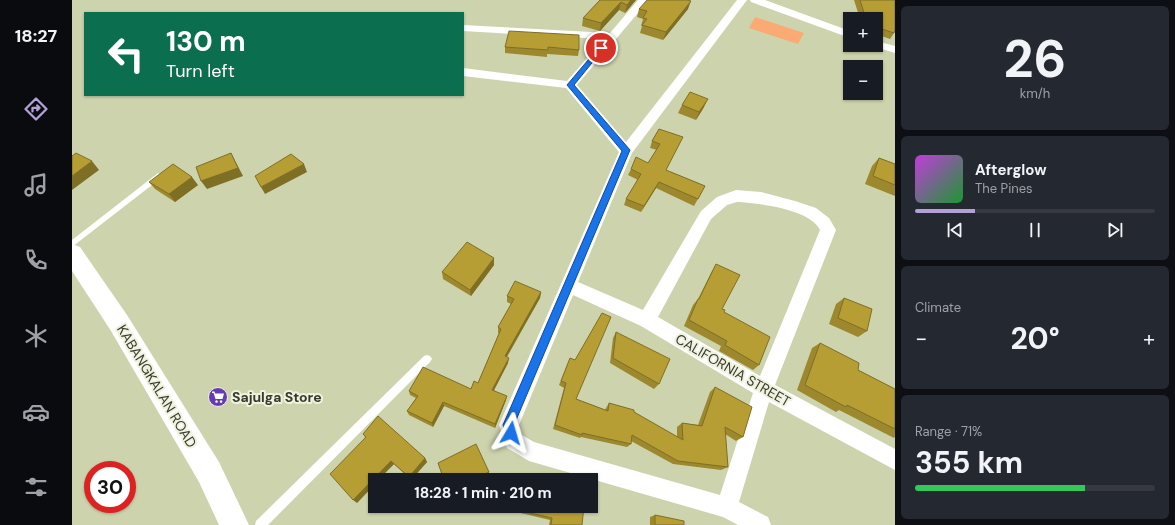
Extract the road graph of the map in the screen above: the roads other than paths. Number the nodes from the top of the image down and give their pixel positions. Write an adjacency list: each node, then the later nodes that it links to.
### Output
1 (644, 0): 6 (street)
2 (742, 0): 11 (street)
3 (755, 0): 5 (street)
4 (464, 28): 6 (street)
5 (843, 32)
6 (611, 36): 10 (street)
7 (883, 46): 8 (street)
8 (895, 50)
9 (464, 72): 10 (street)
10 (570, 85): 11 (street)
11 (626, 150): 15 (street)
12 (164, 171): 13 (lane)
13 (72, 244)
14 (76, 266): 21 (main road, KABANGKALAN ROAD)
15 (569, 286): 16 (street, CALIFORNIA STREET); 20 (street)
16 (647, 320): 18 (street, CALIFORNIA STREET); 18 (street)
17 (427, 359): 22 (lane)
18 (764, 389): 19 (street, CALIFORNIA STREET); 20 (street)
19 (895, 460)
20 (727, 507): 23 (street)
21 (234, 525)
22 (260, 525)
23 (760, 525)

